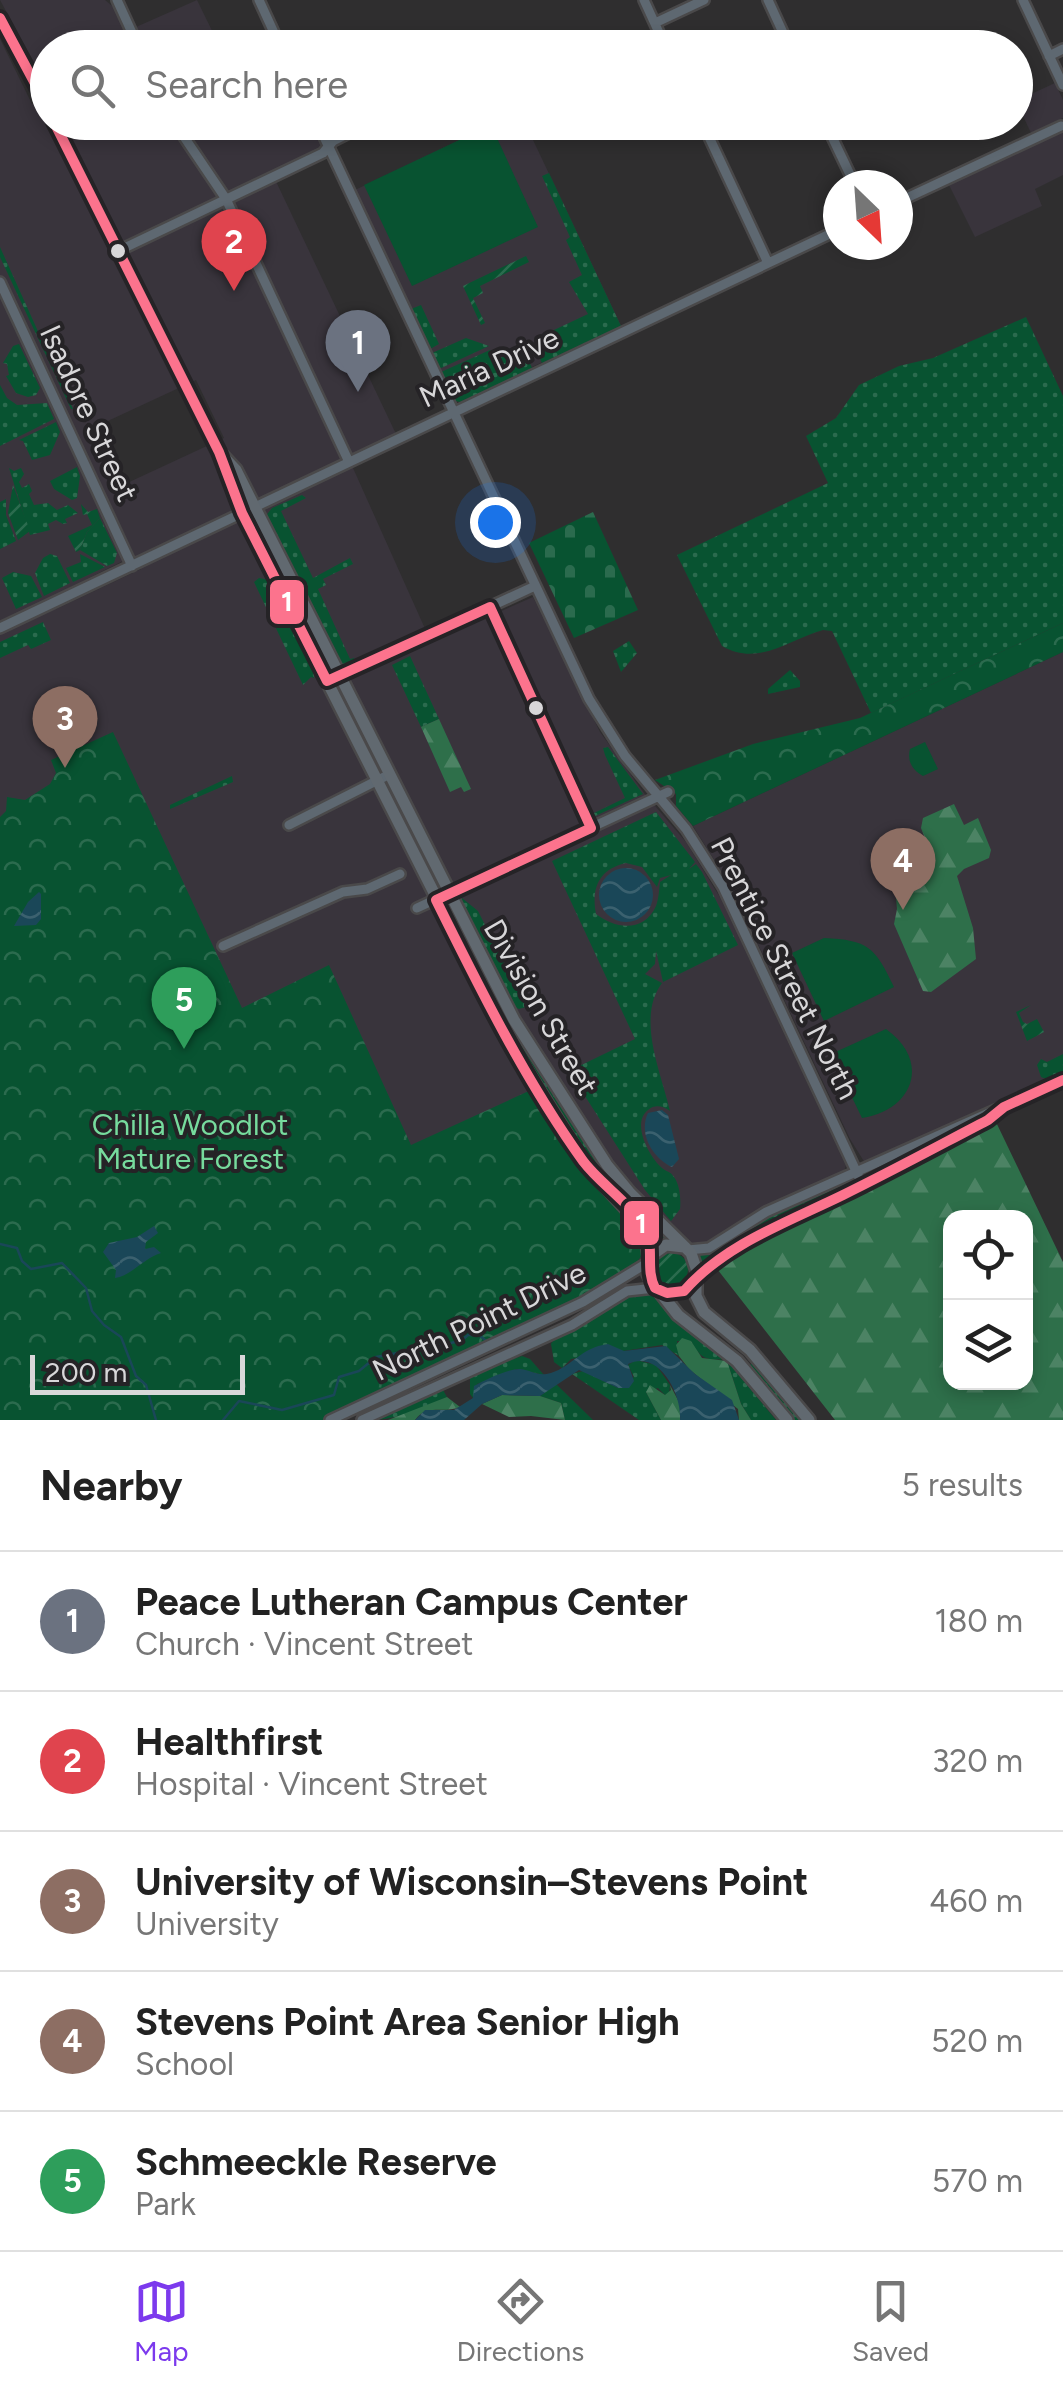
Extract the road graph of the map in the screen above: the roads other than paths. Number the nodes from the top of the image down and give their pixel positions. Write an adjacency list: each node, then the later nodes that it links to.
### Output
1 (118, 0): 9 (street)
2 (259, 0): 10 (street)
3 (644, 0): 8 (street)
4 (704, 0): 8 (street)
5 (768, 0): 12 (street)
6 (1023, 0): 14 (street)
7 (0, 18): 15 (main road)
8 (655, 23): 11 (street)
9 (131, 30)
10 (273, 30)
11 (658, 30)
12 (782, 30)
13 (1063, 49): 14 (street)
14 (1049, 56): 16 (street)
15 (30, 75)
16 (1063, 85)
17 (1062, 125): 18 (street)
18 (1033, 139)
19 (63, 140): 31 (main road, Division Street)
20 (186, 140): 29 (street)
21 (325, 140): 26 (street, Prentice Street North)
22 (335, 140): 26 (street)
23 (710, 140): 32 (street)
24 (833, 140): 27 (street)
25 (1030, 140): 28 (street)
26 (328, 147): 29 (street); 34 (street, Prentice Street North)
27 (847, 170)
28 (913, 195)
29 (226, 199): 31 (street); 35 (street)
30 (823, 237): 32 (street, Maria Drive)
31 (118, 252): 36 (main road, Division Street)
32 (768, 263): 34 (street, Maria Drive)
33 (0, 282): 37 (street, Isadore Street)
34 (453, 412): 35 (street, Maria Drive); 38 (street, Prentice Street North)
35 (350, 462): 36 (street, Maria Drive)
36 (248, 510): 37 (street, Maria Drive); 40 (main road, Division Street)
37 (132, 566): 39 (street, Maria Drive)
38 (536, 586): 40 (street); 42 (street, Prentice Street North)
39 (0, 628)
40 (333, 679): 41 (main road, Division Street)
41 (382, 778): 43 (street); 45 (main road, Division Street); 46 (main road, Division Street)
42 (663, 794): 45 (street); 51 (street, Prentice Street North)
43 (289, 825)
44 (400, 874): 48 (street)
45 (448, 894): 46 (street); 53 (main road, Division Street)
46 (436, 900): 47 (street); 54 (main road, Division Street)
47 (416, 908)
48 (222, 946)
49 (1063, 1080): 50 (street)
50 (1004, 1108): 51 (street); 52 (street)
51 (857, 1173): 52 (street, Prentice Street North); 53 (street)
52 (863, 1186): 55 (street)
53 (686, 1248): 54 (main road); 55 (main road)
54 (648, 1260): 56 (main road); 57 (street, North Point Drive)
55 (697, 1277): 56 (main road); 60 (main road)
56 (657, 1290): 58 (street, North Point Drive); 59 (main road)
57 (330, 1420)
58 (362, 1420)
59 (787, 1420)
60 (809, 1420)

